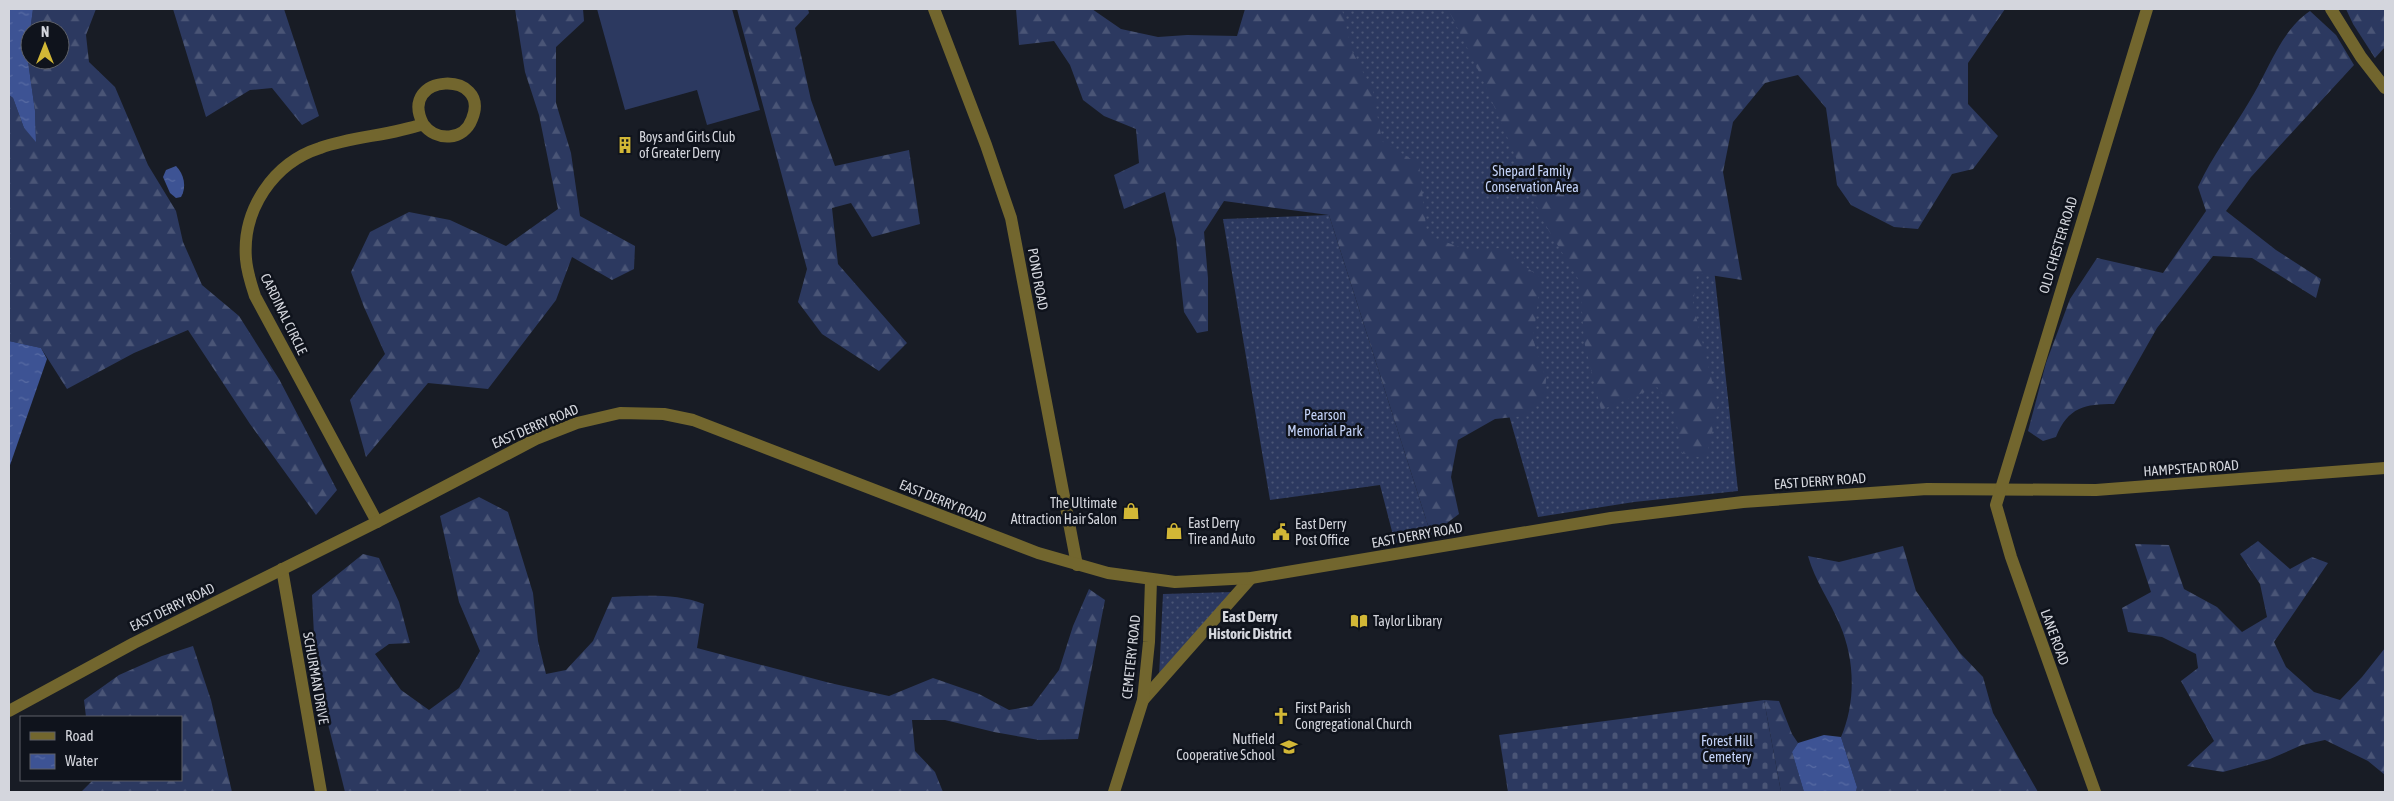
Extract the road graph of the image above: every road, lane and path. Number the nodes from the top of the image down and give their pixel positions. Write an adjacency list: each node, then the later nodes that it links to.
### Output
1 (934, 9): 9 (street, POND ROAD)
2 (2147, 9): 7 (street, OLD CHESTER ROAD)
3 (2332, 9): 4 (street)
4 (2385, 88)
5 (423, 124): 5 (street); 8 (street, CARDINAL CIRCLE)
6 (2385, 468): 7 (street, HAMPSTEAD ROAD)
7 (1999, 490): 11 (street, EAST DERRY ROAD); 17 (street, LANE ROAD)
8 (377, 522): 9 (street, EAST DERRY ROAD); 10 (street, EAST DERRY ROAD)
9 (1077, 565): 12 (street, EAST DERRY ROAD)
10 (282, 569): 14 (street, EAST DERRY ROAD); 15 (street, SCHURMAN DRIVE)
11 (1251, 578): 12 (street, EAST DERRY ROAD); 13 (street)
12 (1152, 580): 13 (street, CEMETERY ROAD)
13 (1143, 700): 16 (street, CEMETERY ROAD)
14 (9, 711)
15 (320, 792)
16 (1114, 792)
17 (2095, 792)

